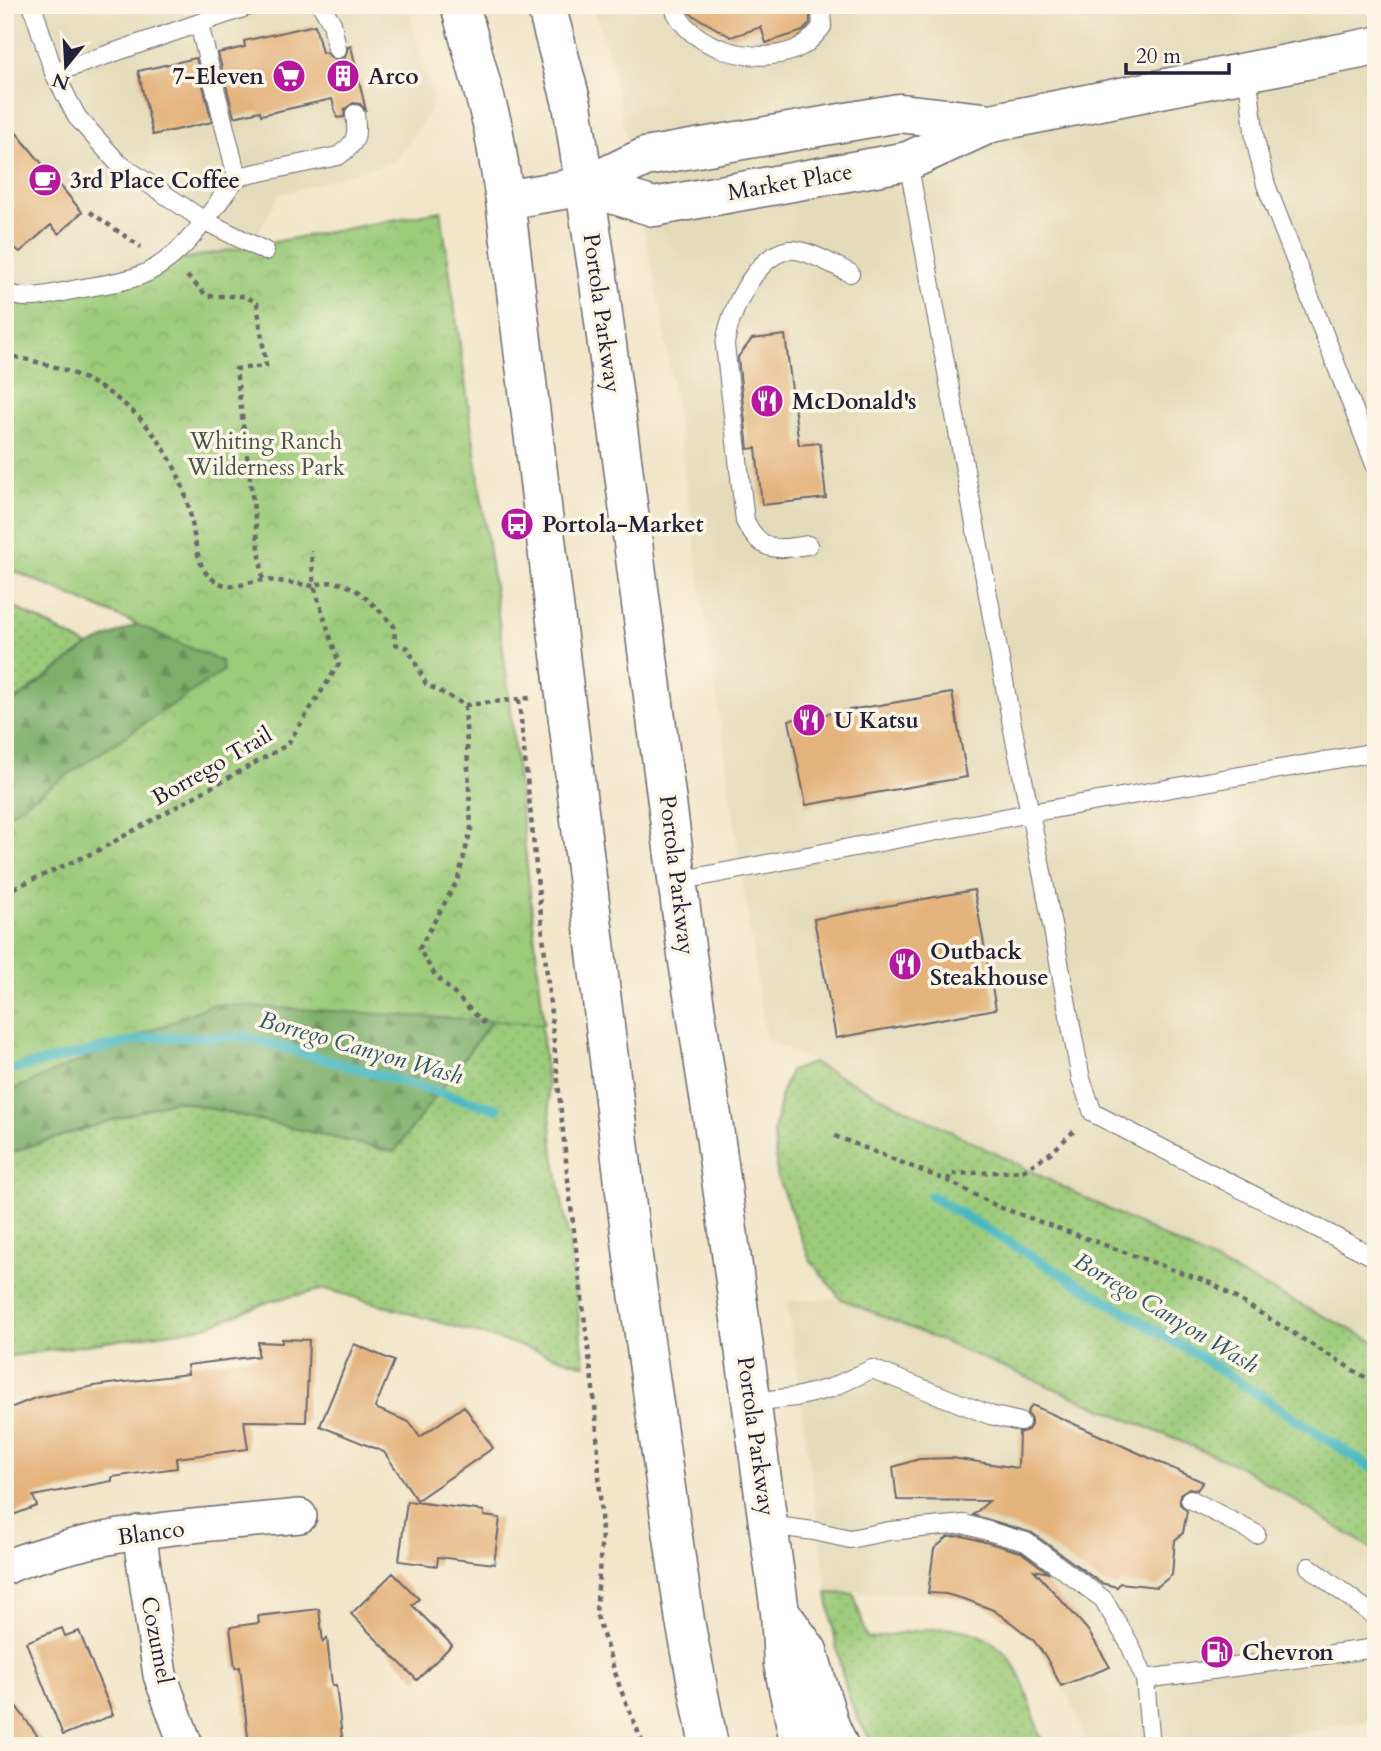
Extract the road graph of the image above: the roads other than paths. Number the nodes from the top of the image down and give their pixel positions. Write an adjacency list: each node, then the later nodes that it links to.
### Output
1 (32, 5): 12 (lane)
2 (252, 5): 8 (lane)
3 (321, 5): 10 (lane)
4 (460, 5): 18 (main road)
5 (546, 5): 17 (main road, Portola Parkway)
6 (673, 5): 7 (lane)
7 (821, 5)
8 (199, 24): 12 (lane); 16 (lane)
9 (1376, 46): 11 (main road, Market Place)
10 (337, 49)
11 (1247, 71): 14 (main road, Market Place); 23 (lane)
12 (54, 73): 19 (lane)
13 (355, 114): 16 (lane)
14 (991, 123): 15 (main road, Market Place); 17 (main road, Market Place)
15 (908, 161): 17 (main road, Market Place); 26 (lane)
16 (237, 177): 19 (lane)
17 (584, 186): 18 (main road, Market Place); 27 (main road, Portola Parkway)
18 (505, 200): 43 (main road)
19 (203, 220): 20 (lane); 22 (lane)
20 (265, 251)
21 (850, 273): 24 (lane)
22 (5, 292)
23 (1376, 467)
24 (808, 545)
25 (1376, 752): 26 (lane)
26 (1030, 813): 27 (lane); 28 (lane)
27 (678, 881): 29 (main road, Portola Parkway)
28 (1376, 1258)
29 (751, 1402): 30 (lane); 33 (main road, Portola Parkway)
30 (1020, 1422)
31 (1189, 1499): 35 (lane)
32 (300, 1516): 34 (street, Blanco)
33 (768, 1525): 38 (main road, Portola Parkway); 41 (lane)
34 (139, 1532): 37 (street, Blanco); 42 (street, Cozumel)
35 (1256, 1534)
36 (1309, 1567): 39 (lane)
37 (5, 1568)
38 (780, 1612): 44 (main road, Portola Parkway); 45 (main road)
39 (1376, 1616)
40 (1376, 1648): 41 (lane)
41 (1145, 1679): 46 (lane)
42 (186, 1746)
43 (709, 1746)
44 (800, 1746)
45 (839, 1746)
46 (1151, 1746)

